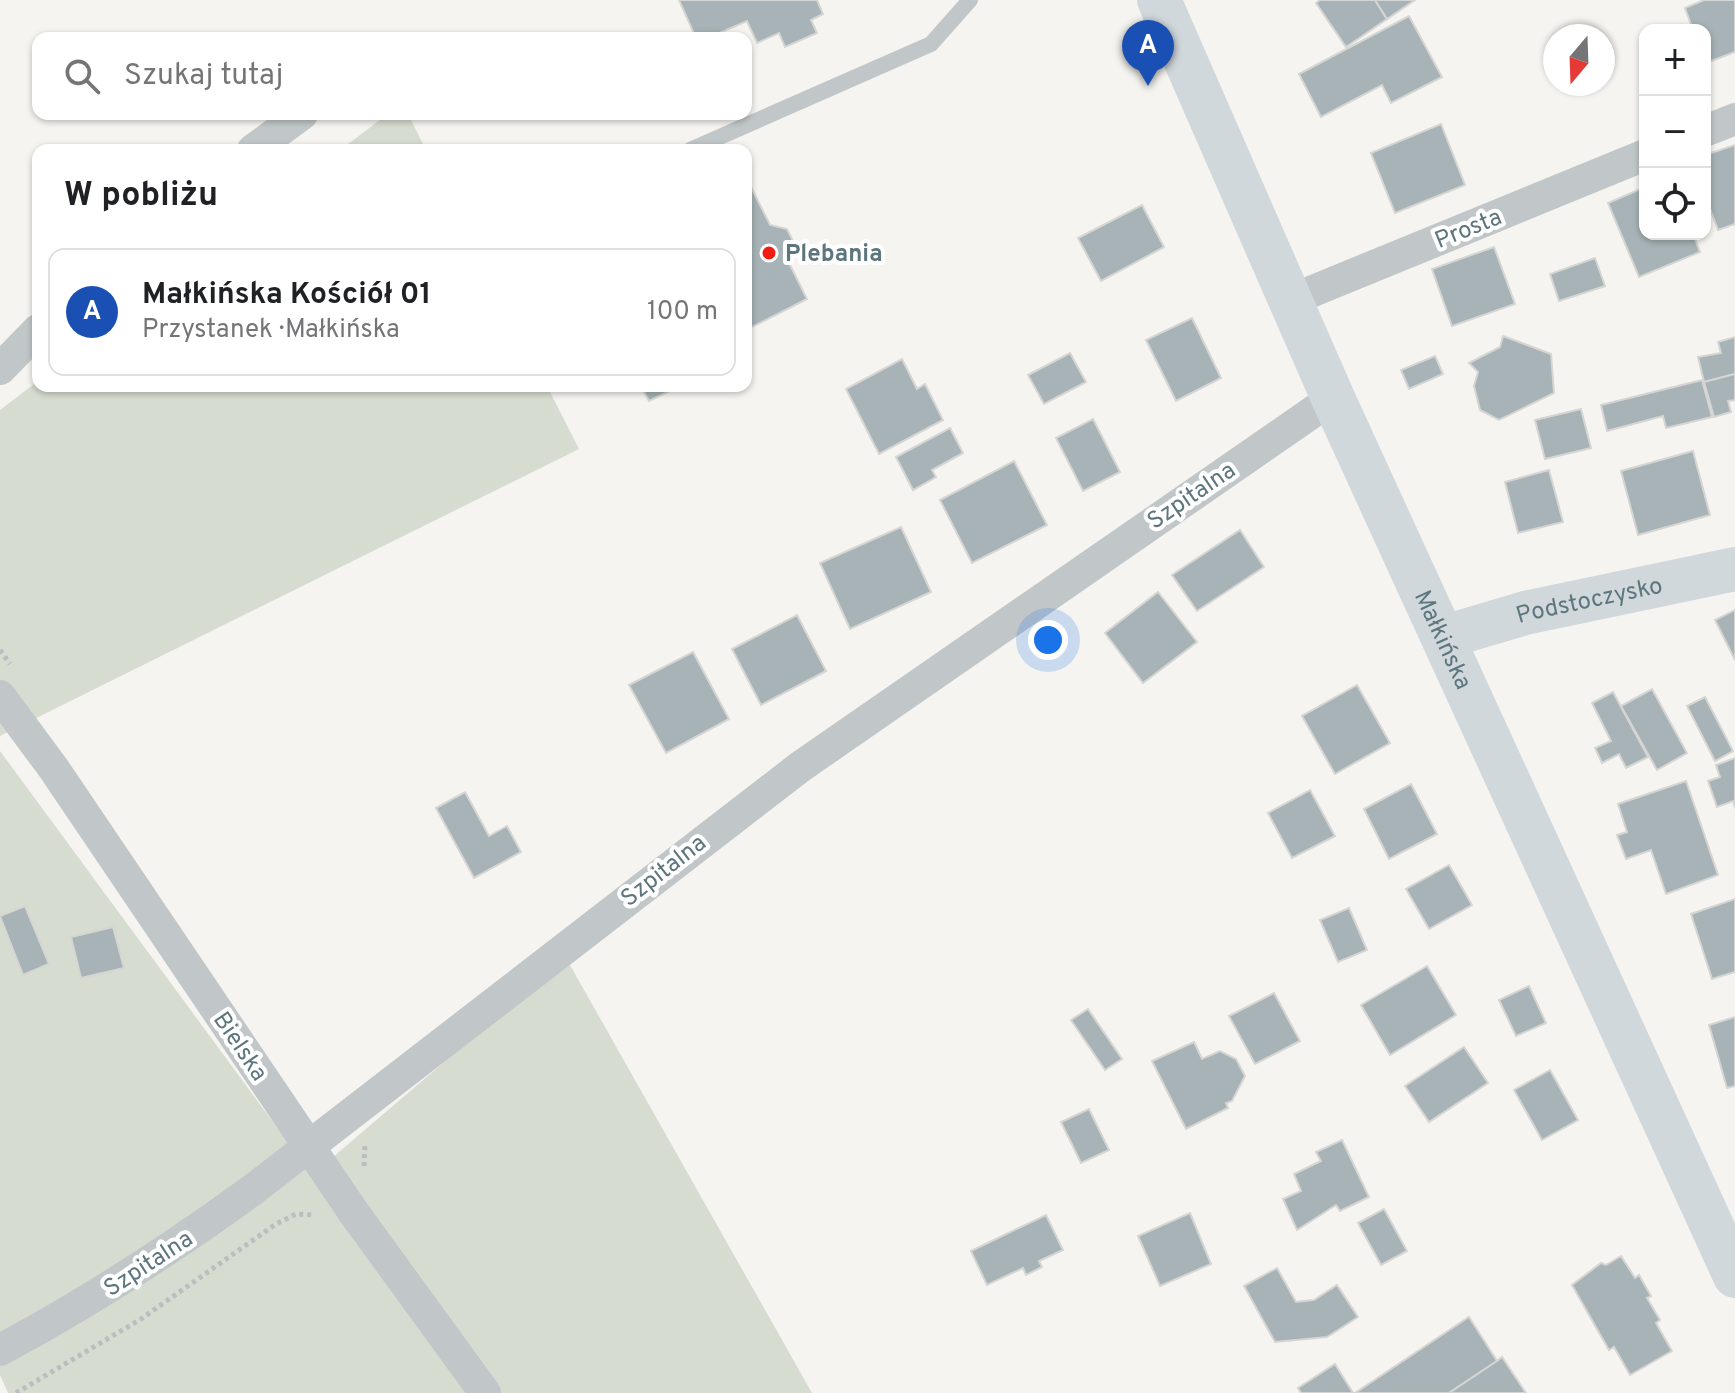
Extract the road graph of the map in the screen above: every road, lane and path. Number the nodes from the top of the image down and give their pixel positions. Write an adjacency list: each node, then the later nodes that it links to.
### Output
1 (970, 0): 7 (lane)
2 (1159, 0): 9 (main road, Małkińska)
3 (1735, 119): 5 (street)
4 (294, 120): 6 (street)
5 (1711, 129)
6 (261, 144)
7 (704, 144)
8 (1639, 157): 9 (street, Prosta)
9 (1291, 300): 12 (main road, Małkińska)
10 (32, 336): 11 (street)
11 (0, 369)
12 (1333, 398): 14 (main road, Małkińska); 17 (street, Szpitalna)
13 (1735, 569): 14 (main road, Podstoczysko)
14 (1444, 637): 20 (main road, Małkińska)
15 (0, 696): 17 (street, Bielska)
16 (367, 1131): 18 (path)
17 (309, 1147): 21 (street, Szpitalna); 23 (street, Bielska)
18 (363, 1178)
19 (313, 1215): 22 (path)
20 (1735, 1276)
21 (0, 1350)
22 (16, 1393)
23 (485, 1393)

